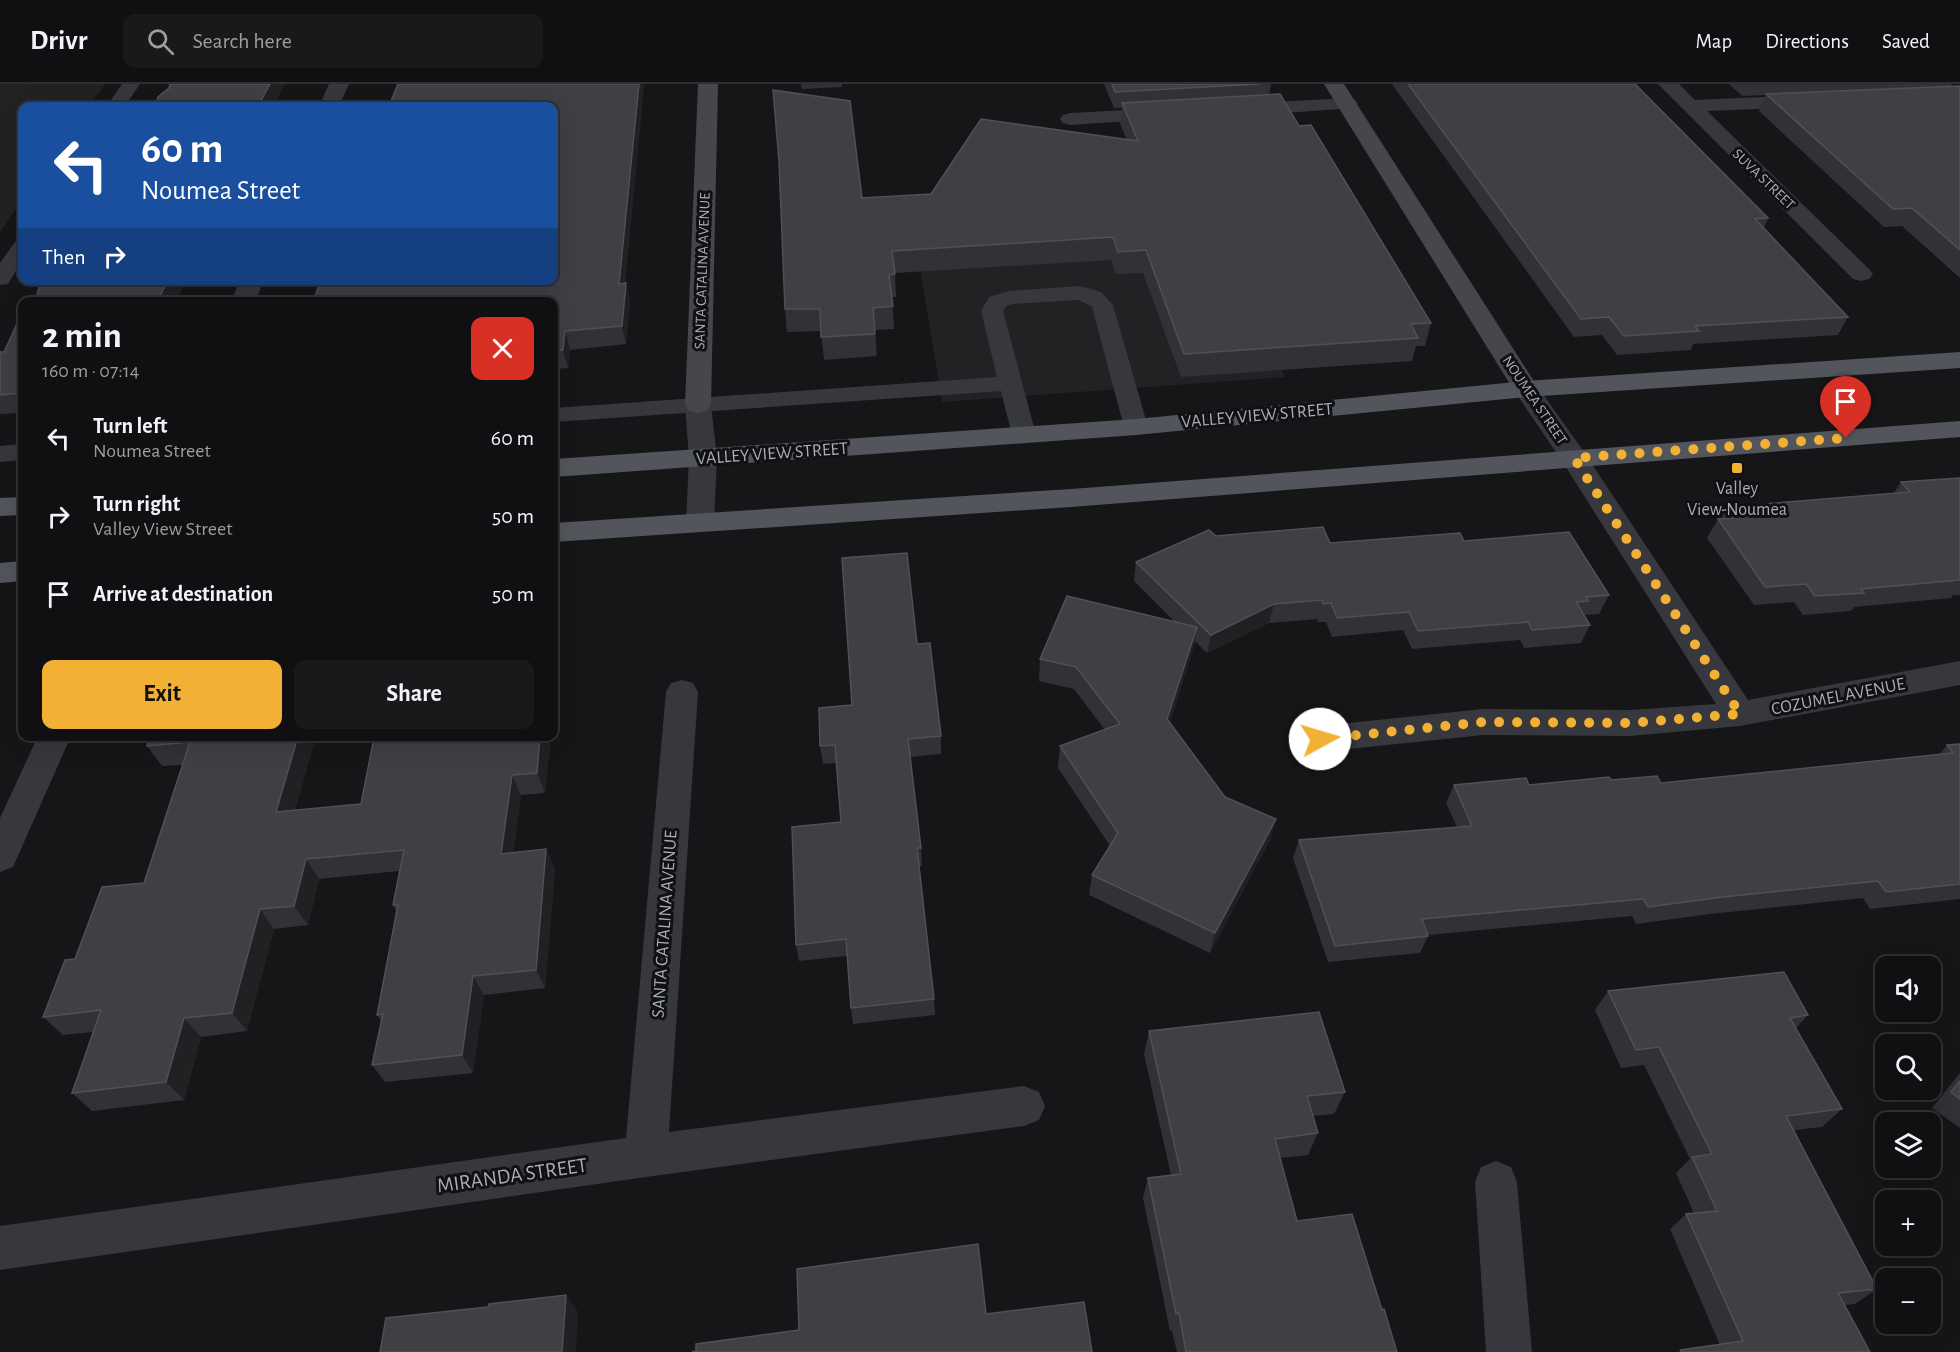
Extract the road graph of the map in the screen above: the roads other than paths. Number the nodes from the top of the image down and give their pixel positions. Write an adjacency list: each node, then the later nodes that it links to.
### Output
1 (131, 84): 7 (lane)
2 (339, 84): 8 (street)
3 (708, 84): 20 (street, SANTA CATALINA AVENUE)
4 (1334, 84): 9 (street, NOUMEA STREET)
5 (1668, 84): 10 (street, SUVA STREET)
6 (1831, 100): 10 (street)
7 (119, 102)
8 (331, 102)
9 (1347, 104): 11 (street); 19 (street, NOUMEA STREET)
10 (1690, 106): 15 (street, SUVA STREET)
11 (1220, 111)
12 (1185, 113): 13 (street)
13 (1070, 119)
14 (18, 252): 16 (lane)
15 (1861, 274)
16 (0, 279)
17 (1960, 360): 19 (main road, VALLEY VIEW STREET)
18 (1010, 383): 20 (lane); 22 (lane); 24 (lane)
19 (1526, 390): 22 (main road, VALLEY VIEW STREET); 28 (street, NOUMEA STREET)
20 (698, 405): 21 (lane); 27 (street, SANTA CATALINA AVENUE)
21 (558, 416)
22 (1136, 427): 24 (main road, VALLEY VIEW STREET)
23 (1960, 429): 28 (main road)
24 (1024, 435): 27 (main road, VALLEY VIEW STREET)
25 (18, 452): 26 (lane)
26 (0, 454)
27 (703, 458): 29 (main road, VALLEY VIEW STREET); 32 (street, SANTA CATALINA AVENUE)
28 (1574, 458): 32 (main road); 38 (street, NOUMEA STREET)
29 (558, 468)
30 (18, 506): 31 (main road)
31 (0, 507)
32 (700, 522): 33 (main road)
33 (558, 532)
34 (18, 571): 35 (main road)
35 (0, 573)
36 (1960, 673): 38 (street, COZUMEL AVENUE)
37 (682, 692): 43 (street, SANTA CATALINA AVENUE)
38 (1740, 714): 39 (street, COZUMEL AVENUE)
39 (1320, 739)
40 (53, 741): 41 (street)
41 (0, 857)
42 (1024, 1106): 43 (street, MIRANDA STREET)
43 (646, 1156): 45 (street, MIRANDA STREET)
44 (1496, 1182): 46 (street)
45 (0, 1248)
46 (1509, 1352)

